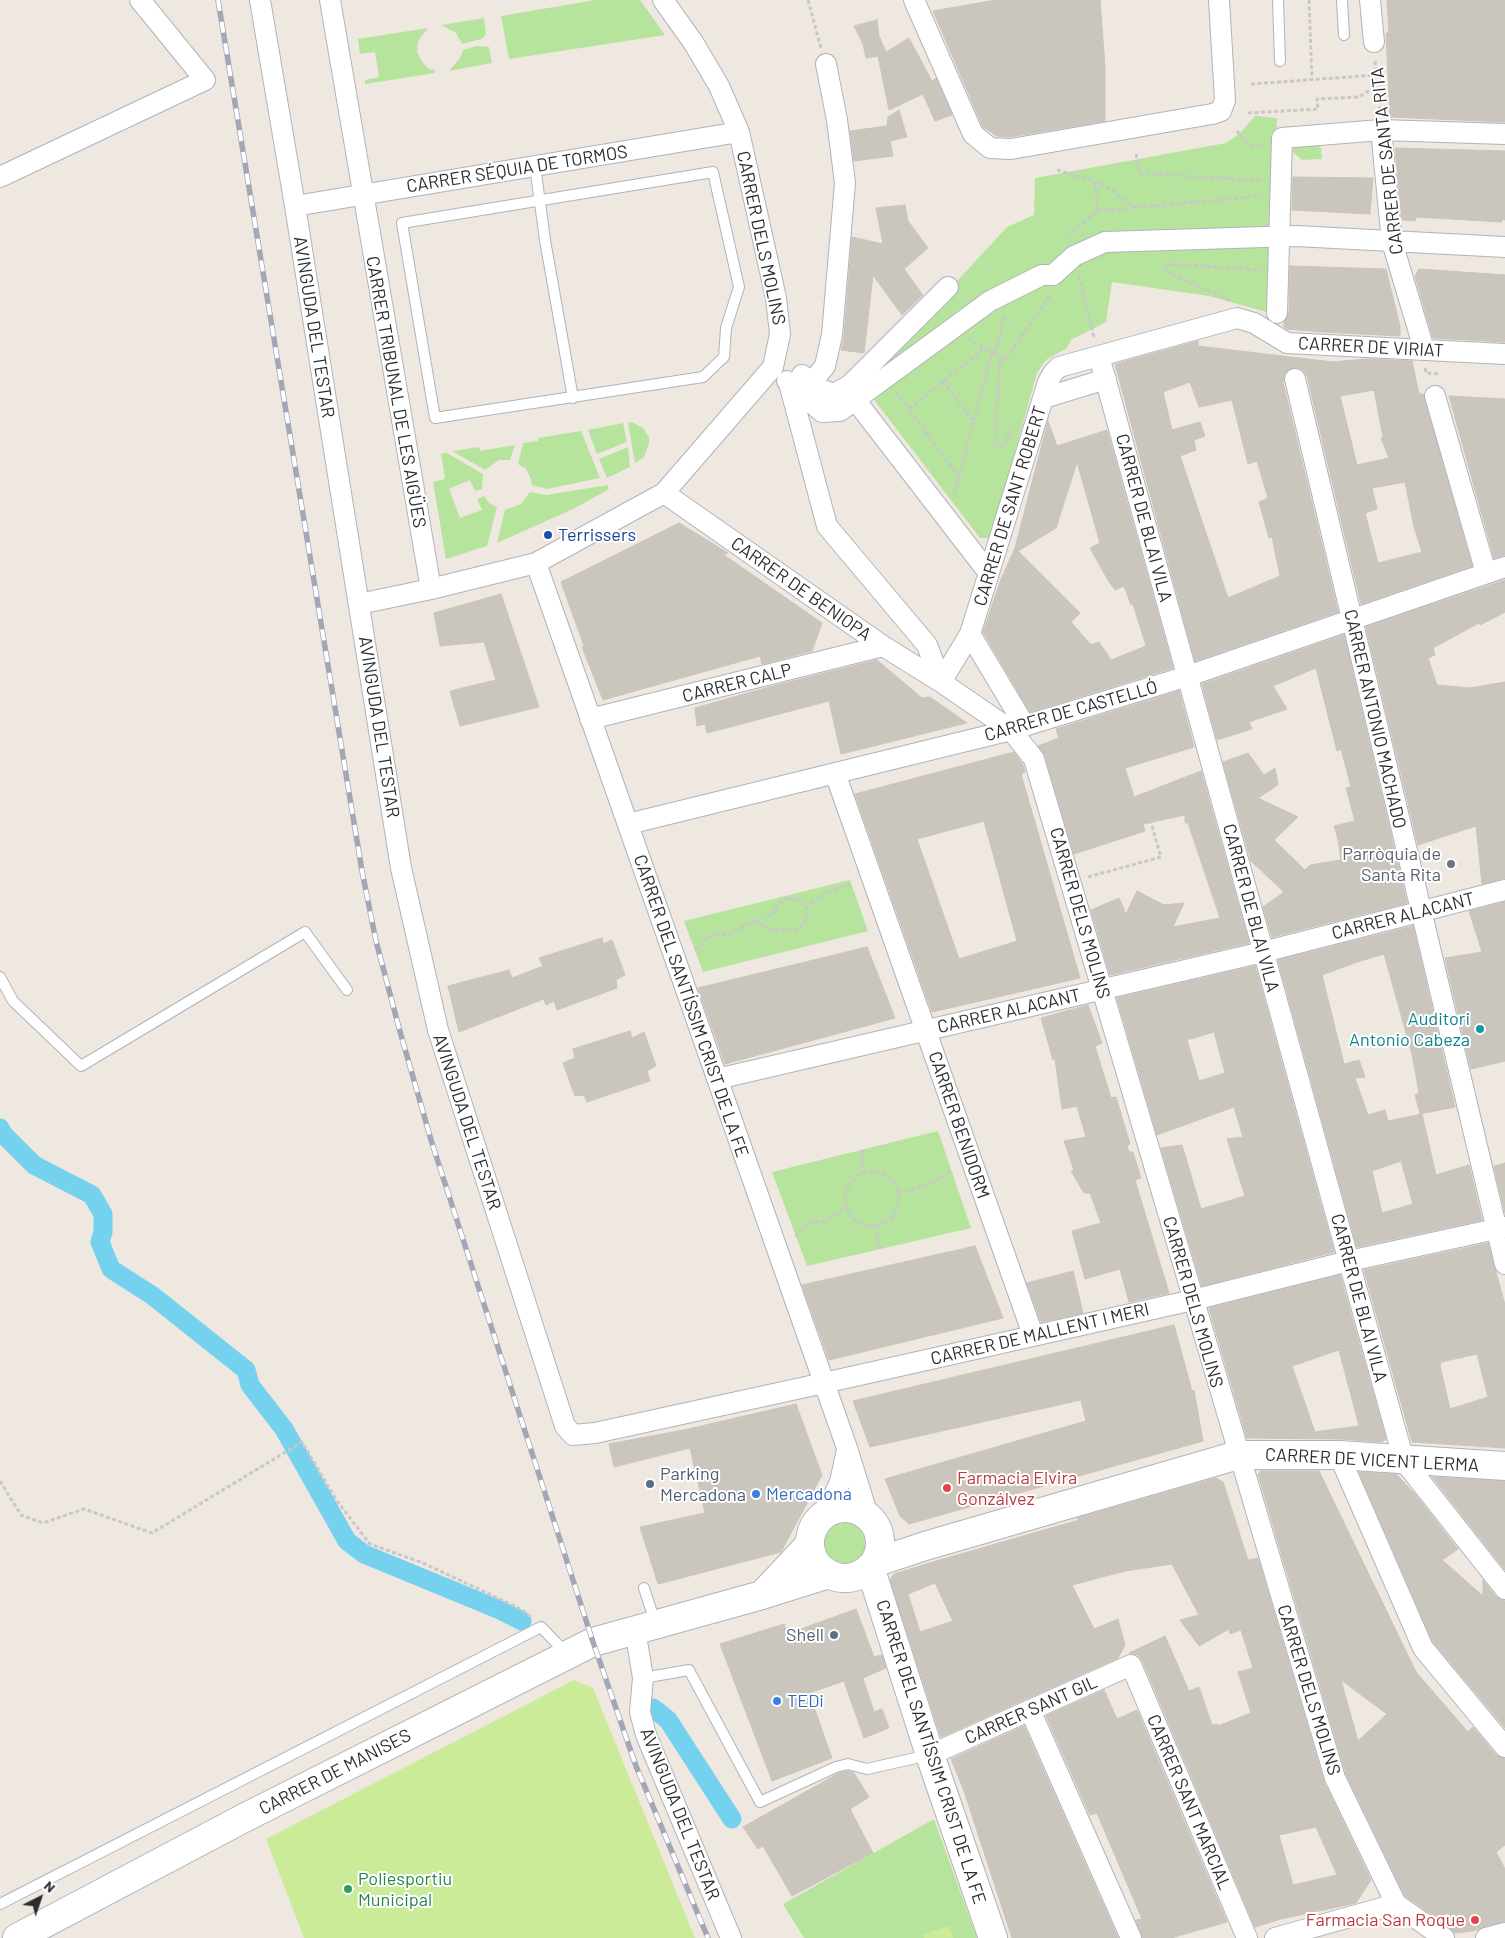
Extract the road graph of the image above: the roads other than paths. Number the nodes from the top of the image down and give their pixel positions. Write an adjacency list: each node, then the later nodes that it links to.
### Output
1 (140, 0): 18 (street)
2 (260, 0): 21 (street, AVINGUDA DEL TESTAR)
3 (330, 0): 19 (street, CARRER TRIBUNAL DE LES AIGÜES)
4 (663, 0): 15 (street, CARRER DELS MOLINS)
5 (915, 0): 6 (street)
6 (1219, 0)
7 (1278, 0): 12 (lane)
8 (1342, 0): 10 (lane)
9 (1370, 0): 11 (street, CARRER DE SANTA RITA)
10 (1344, 35)
11 (1374, 42)
12 (1280, 62)
13 (826, 64): 33 (street)
14 (1381, 130): 16 (street); 22 (street); 23 (street, CARRER DE SANTA RITA)
15 (739, 132): 17 (street, CARRER SÉQUIA DE TORMOS); 30 (street, CARRER DELS MOLINS)
16 (1505, 134)
17 (535, 166): 19 (street, CARRER SÉQUIA DE TORMOS); 20 (lane)
18 (0, 177)
19 (362, 194): 21 (street, CARRER SÉQUIA DE TORMOS); 44 (street, CARRER TRIBUNAL DE LES AIGÜES)
20 (540, 200): 36 (lane); 36 (lane); 36 (lane)
21 (295, 206): 45 (street, AVINGUDA DEL TESTAR)
22 (1288, 236): 23 (street); 26 (street); 38 (street)
23 (1392, 242): 24 (street); 27 (street, CARRER DE SANTA RITA)
24 (1505, 248)
25 (948, 287): 33 (street)
26 (1277, 313)
27 (1424, 349): 28 (street, CARRER DE VIRIAT); 29 (street, CARRER DE VIRIAT)
28 (1505, 354)
29 (1099, 356): 31 (street, CARRER DE BLAI VILA); 37 (street, CARRER DE SANT ROBERT)
30 (774, 367): 33 (street); 34 (street); 39 (street)
31 (1106, 379): 37 (street); 49 (street, CARRER DE BLAI VILA)
32 (1295, 379): 46 (street, CARRER ANTONIO MACHADO)
33 (812, 382)
34 (789, 383): 38 (street); 50 (street)
35 (1435, 396): 43 (street)
36 (573, 398)
37 (1044, 398): 42 (street, CARRER DE SANT ROBERT)
38 (856, 401): 42 (street)
39 (664, 493): 40 (street); 48 (street, CARRER DE BENIOPA)
40 (536, 563): 44 (street); 51 (street, CARRER DEL SANTÍSSIM CRIST DE LA FE)
41 (1505, 567): 43 (street, CARRER DE CASTELLÓ)
42 (988, 572): 47 (street, CARRER DE SANT ROBERT)
43 (1486, 573): 46 (street, CARRER DE CASTELLÓ)
44 (431, 589): 45 (street)
45 (359, 604): 69 (street, AVINGUDA DEL TESTAR)
46 (1352, 619): 49 (street, CARRER DE CASTELLÓ); 56 (street, CARRER ANTONIO MACHADO)
47 (970, 634): 50 (street, CARRER DE SANT ROBERT); 52 (street, CARRER DELS MOLINS)
48 (883, 646): 50 (street, CARRER DE BENIOPA); 51 (street, CARRER CALP)
49 (1188, 676): 52 (street, CARRER DE CASTELLÓ); 57 (street, CARRER DE BLAI VILA)
50 (941, 682): 52 (street, CARRER DELS MOLINS)
51 (590, 719): 54 (street, CARRER DEL SANTÍSSIM CRIST DE LA FE)
52 (1018, 728): 53 (street, CARRER DE CASTELLÓ); 59 (street, CARRER DELS MOLINS)
53 (835, 773): 54 (street, CARRER DE CASTELLÓ); 61 (street, CARRER BENIDORM)
54 (628, 824): 62 (street, CARRER DEL SANTÍSSIM CRIST DE LA FE)
55 (1505, 890): 56 (street, CARRER ALACANT)
56 (1421, 911): 57 (street, CARRER ALACANT); 63 (street, CARRER ANTONIO MACHADO)
57 (1264, 952): 59 (street, CARRER ALACANT); 64 (street, CARRER DE BLAI VILA)
58 (0, 977): 60 (lane)
59 (1102, 989): 61 (street, CARRER ALACANT); 66 (street, CARRER DELS MOLINS)
60 (347, 990)
61 (926, 1030): 62 (street, CARRER ALACANT); 67 (street, CARRER BENIDORM)
62 (718, 1079): 68 (street, CARRER DEL SANTÍSSIM CRIST DE LA FE)
63 (1501, 1228): 64 (street, CARRER DE MALLENT I MERI); 65 (street, CARRER ANTONIO MACHADO)
64 (1349, 1261): 66 (street, CARRER DE MALLENT I MERI); 73 (street, CARRER DE BLAI VILA)
65 (1505, 1264)
66 (1193, 1300): 67 (street, CARRER DE MALLENT I MERI); 71 (street, CARRER DELS MOLINS)
67 (1033, 1335): 68 (street, CARRER DE MALLENT I MERI)
68 (824, 1383): 69 (street, CARRER DE MALLENT I MERI); 70 (street, CARRER DEL SANTÍSSIM CRIST DE LA FE)
69 (573, 1435)
70 (847, 1448): 75 (street); 76 (street, CARRER DEL SANTÍSSIM CRIST DE LA FE)
71 (1238, 1455): 72 (street, CARRER DE VICENT LERMA); 78 (street); 92 (street, CARRER DELS MOLINS)
72 (1339, 1455): 73 (street, CARRER DE VICENT LERMA); 89 (street)
73 (1404, 1461): 74 (street, CARRER DE VICENT LERMA); 82 (street)
74 (1505, 1466)
75 (826, 1512): 76 (street); 77 (street)
76 (873, 1525): 78 (street); 79 (street)
77 (809, 1544): 80 (street); 83 (street)
78 (925, 1546): 79 (street)
79 (872, 1565): 80 (street); 90 (street, CARRER DEL SANTÍSSIM CRIST DE LA FE)
80 (829, 1574): 83 (street, CARRER DE MANISES)
81 (644, 1588): 84 (lane)
82 (1505, 1589)
83 (762, 1595): 84 (street, CARRER DE MANISES)
84 (645, 1626): 85 (street, CARRER DE MANISES); 87 (street, AVINGUDA DEL TESTAR)
85 (567, 1654): 91 (lane); 95 (street, CARRER DE MANISES)
86 (1131, 1665): 88 (street, CARRER SANT GIL); 99 (street, CARRER SANT MARCIAL)
87 (643, 1678): 90 (lane); 96 (street, AVINGUDA DEL TESTAR)
88 (1030, 1710): 90 (street, CARRER SANT GIL); 98 (street)
89 (1505, 1748)
90 (930, 1755): 97 (street, CARRER DEL SANTÍSSIM CRIST DE LA FE)
91 (0, 1904)
92 (1396, 1904): 93 (street); 100 (street)
93 (1447, 1930)
94 (1505, 1933): 101 (street)
95 (17, 1938)
96 (731, 1938)
97 (992, 1938)
98 (1130, 1938)
99 (1247, 1938)
100 (1275, 1938)
101 (1486, 1938)

